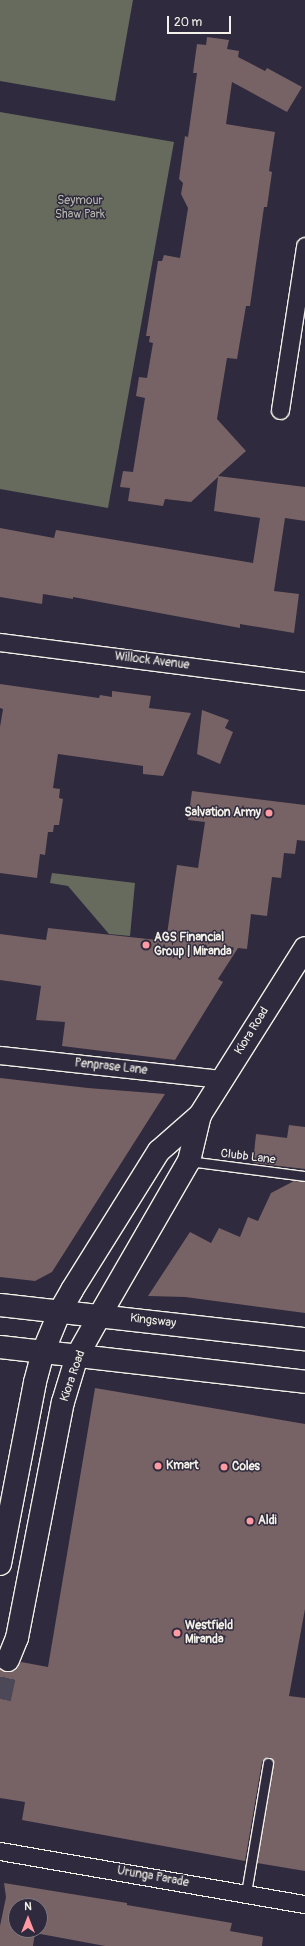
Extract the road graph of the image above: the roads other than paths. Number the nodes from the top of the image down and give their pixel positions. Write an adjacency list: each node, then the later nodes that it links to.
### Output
1 (305, 246): 2 (street)
2 (280, 410)
3 (0, 642): 4 (street, Willock Avenue)
4 (305, 681)
5 (305, 948): 7 (main road, Kiora Road)
6 (0, 1055): 7 (street, Penprase Lane)
7 (222, 1079): 8 (main road, Kiora Road)
8 (200, 1115): 9 (main road, Kiora Road); 12 (main road, Kiora Road)
9 (189, 1161): 10 (lane, Clubb Lane); 13 (main road, Kiora Road)
10 (305, 1176)
11 (0, 1304): 12 (main road, Kingsway)
12 (60, 1311): 13 (main road, Kingsway); 16 (main road, Kiora Road)
13 (100, 1315): 14 (main road, Kingsway); 17 (main road, Kiora Road)
14 (305, 1339)
15 (0, 1347): 16 (main road)
16 (42, 1352): 17 (main road); 19 (main road, Kiora Road)
17 (77, 1356): 18 (main road); 20 (main road, Kiora Road)
18 (305, 1382)
19 (1, 1552)
20 (8, 1660)
21 (268, 1762): 23 (lane)
22 (0, 1851): 23 (street, Urunga Parade)
23 (246, 1893): 24 (street, Urunga Parade)
24 (305, 1904)

